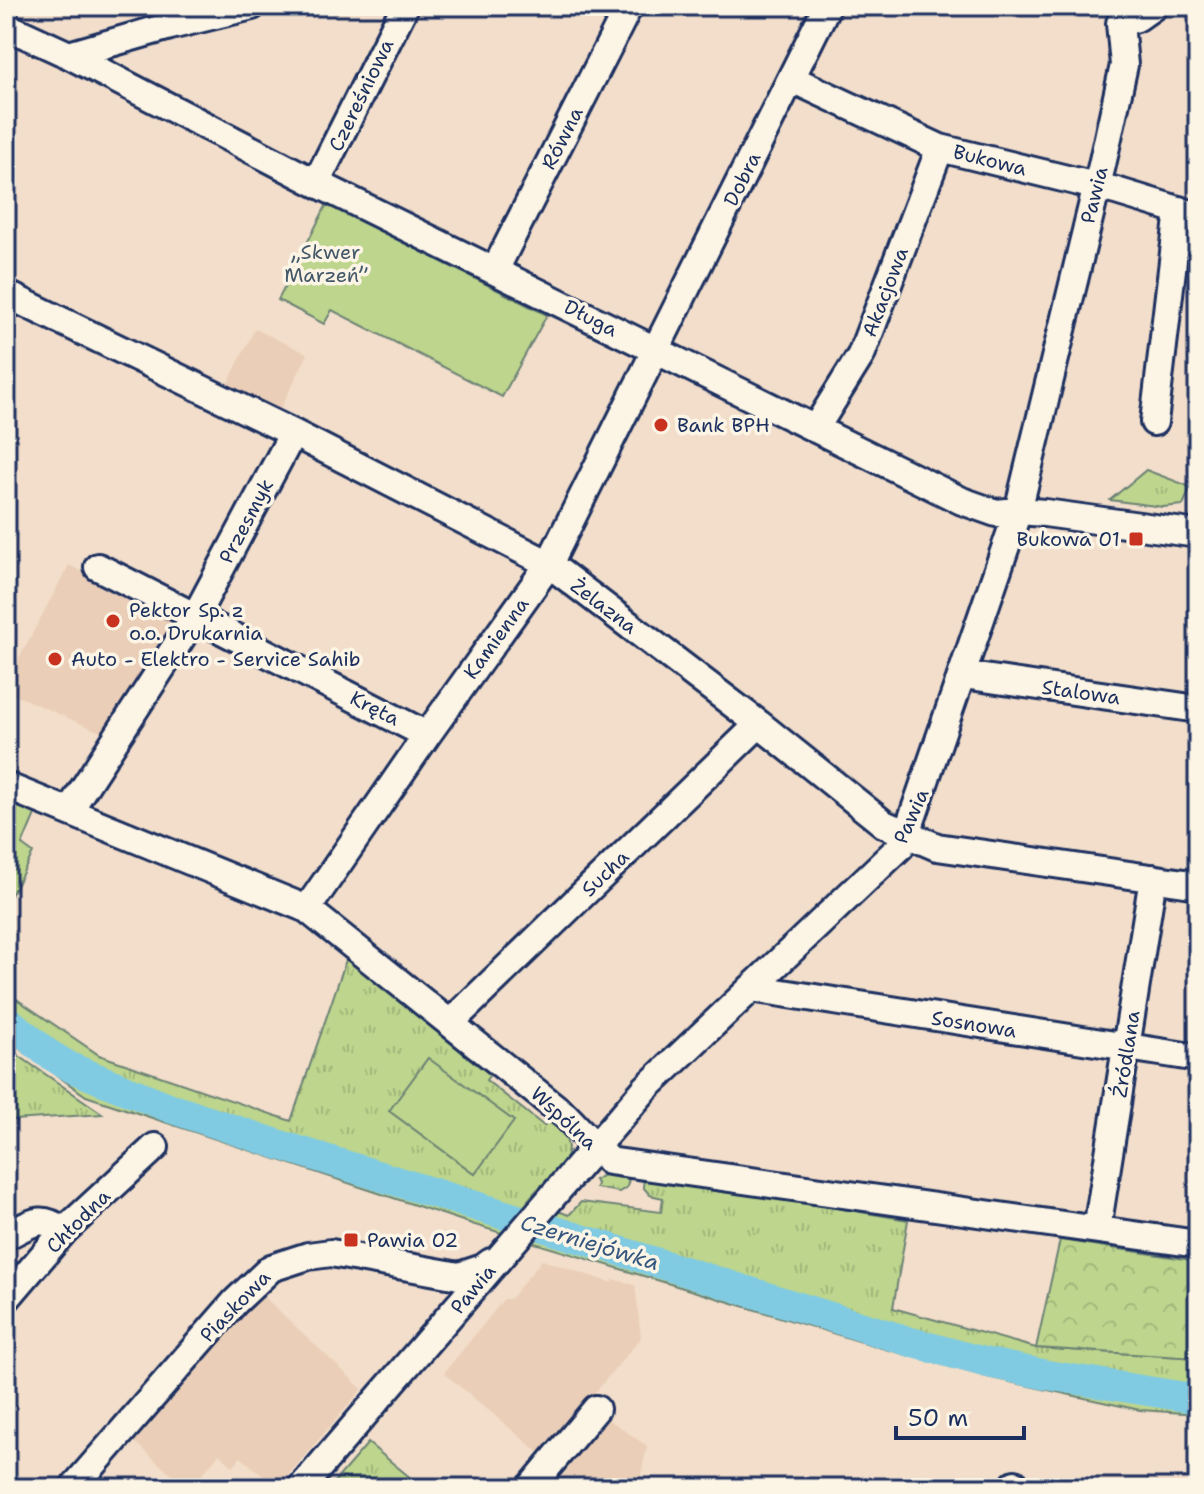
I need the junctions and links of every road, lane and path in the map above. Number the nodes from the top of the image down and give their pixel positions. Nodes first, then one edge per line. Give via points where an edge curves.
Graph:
1 (252, 6) edge
2 (405, 6) edge
3 (629, 6) edge
4 (827, 6) edge
5 (1154, 6) edge
6 (1118, 14) edge
7 (6, 26) edge
8 (69, 55) junction
9 (792, 79) junction
10 (940, 148) junction
11 (316, 183) junction
12 (1097, 186) junction
13 (1188, 213) edge
14 (495, 270) junction
15 (6, 294) edge
16 (656, 351) junction
17 (1154, 422) dead end
18 (815, 429) junction
19 (293, 433) junction
20 (1018, 511) junction
21 (1198, 534) edge
22 (549, 564) junction
23 (98, 567) dead end
24 (196, 615) junction
25 (963, 675) junction
26 (1198, 709) edge
27 (759, 724) junction
28 (427, 735) junction
29 (6, 786) edge
30 (69, 811) junction
31 (906, 836) junction
32 (1153, 878) junction
33 (1198, 885) edge
34 (307, 909) junction
35 (751, 988) junction
36 (451, 1022) junction
37 (1128, 1048) junction
38 (1198, 1058) edge
39 (155, 1147) dead end
40 (595, 1147) junction
41 (1097, 1229) junction
42 (64, 1231) junction
43 (6, 1236) edge
44 (1198, 1244) edge
45 (506, 1250) junction
46 (418, 1270) junction
47 (6, 1299) edge
48 (438, 1330) junction
49 (596, 1409) dead end
50 (73, 1488) edge
51 (301, 1488) edge
52 (530, 1488) edge

1 - 8 street
2 - 11 street, Czereśniowa
3 - 14 street, Równa
4 - 9 street, Dobra
5 - 6 street, Pawia via 1137,18
6 - 12 street, Pawia via 1124,65
7 - 8 street, Długa
8 - 11 street, Długa
9 - 10 street, Bukowa
9 - 16 street, Dobra
10 - 12 street, Bukowa
10 - 18 street, Akacjowa via 861,355
11 - 14 street, Długa
12 - 13 street, Bukowa
12 - 20 street, Pawia
13 - 17 street
14 - 16 street, Długa
15 - 19 street, Żelazna
16 - 18 street, Długa
16 - 22 street, Kamienna
18 - 20 street, Długa via 962,501 996,513
19 - 22 street, Żelazna
19 - 24 street, Przesmyk
20 - 21 street, Długa
20 - 25 street, Pawia
22 - 27 street, Żelazna
22 - 28 street, Kamienna
23 - 24 street, Kręta
24 - 28 street, Kręta
24 - 30 street, Przesmyk
25 - 26 street, Stalowa
25 - 31 street, Pawia
27 - 31 street, Żelazna
27 - 36 street, Sucha
28 - 34 street, Kamienna
29 - 30 street, Wspólna
30 - 34 street, Wspólna
31 - 32 street, Żelazna via 937,847
31 - 35 street, Pawia
32 - 33 street, Żelazna
32 - 37 street, Źródlana
34 - 36 street, Wspólna
35 - 37 street, Sosnowa
35 - 40 street, Pawia via 646,1088
36 - 40 street, Wspólna via 566,1116
37 - 38 street, Sosnowa
37 - 41 street, Źródlana
39 - 42 street, Chłodna
40 - 41 street, Wspólna via 609,1161 623,1164
40 - 45 street, Pawia
41 - 44 street, Wspólna
42 - 43 street via 41,1220
42 - 47 street, Chłodna
45 - 46 street, Piaskowa via 483,1268 459,1276
45 - 48 street, Pawia
46 - 48 street via 442,1295
46 - 50 street, Piaskowa via 331,1253 271,1268 235,1302
48 - 51 street, Pawia
49 - 52 street

